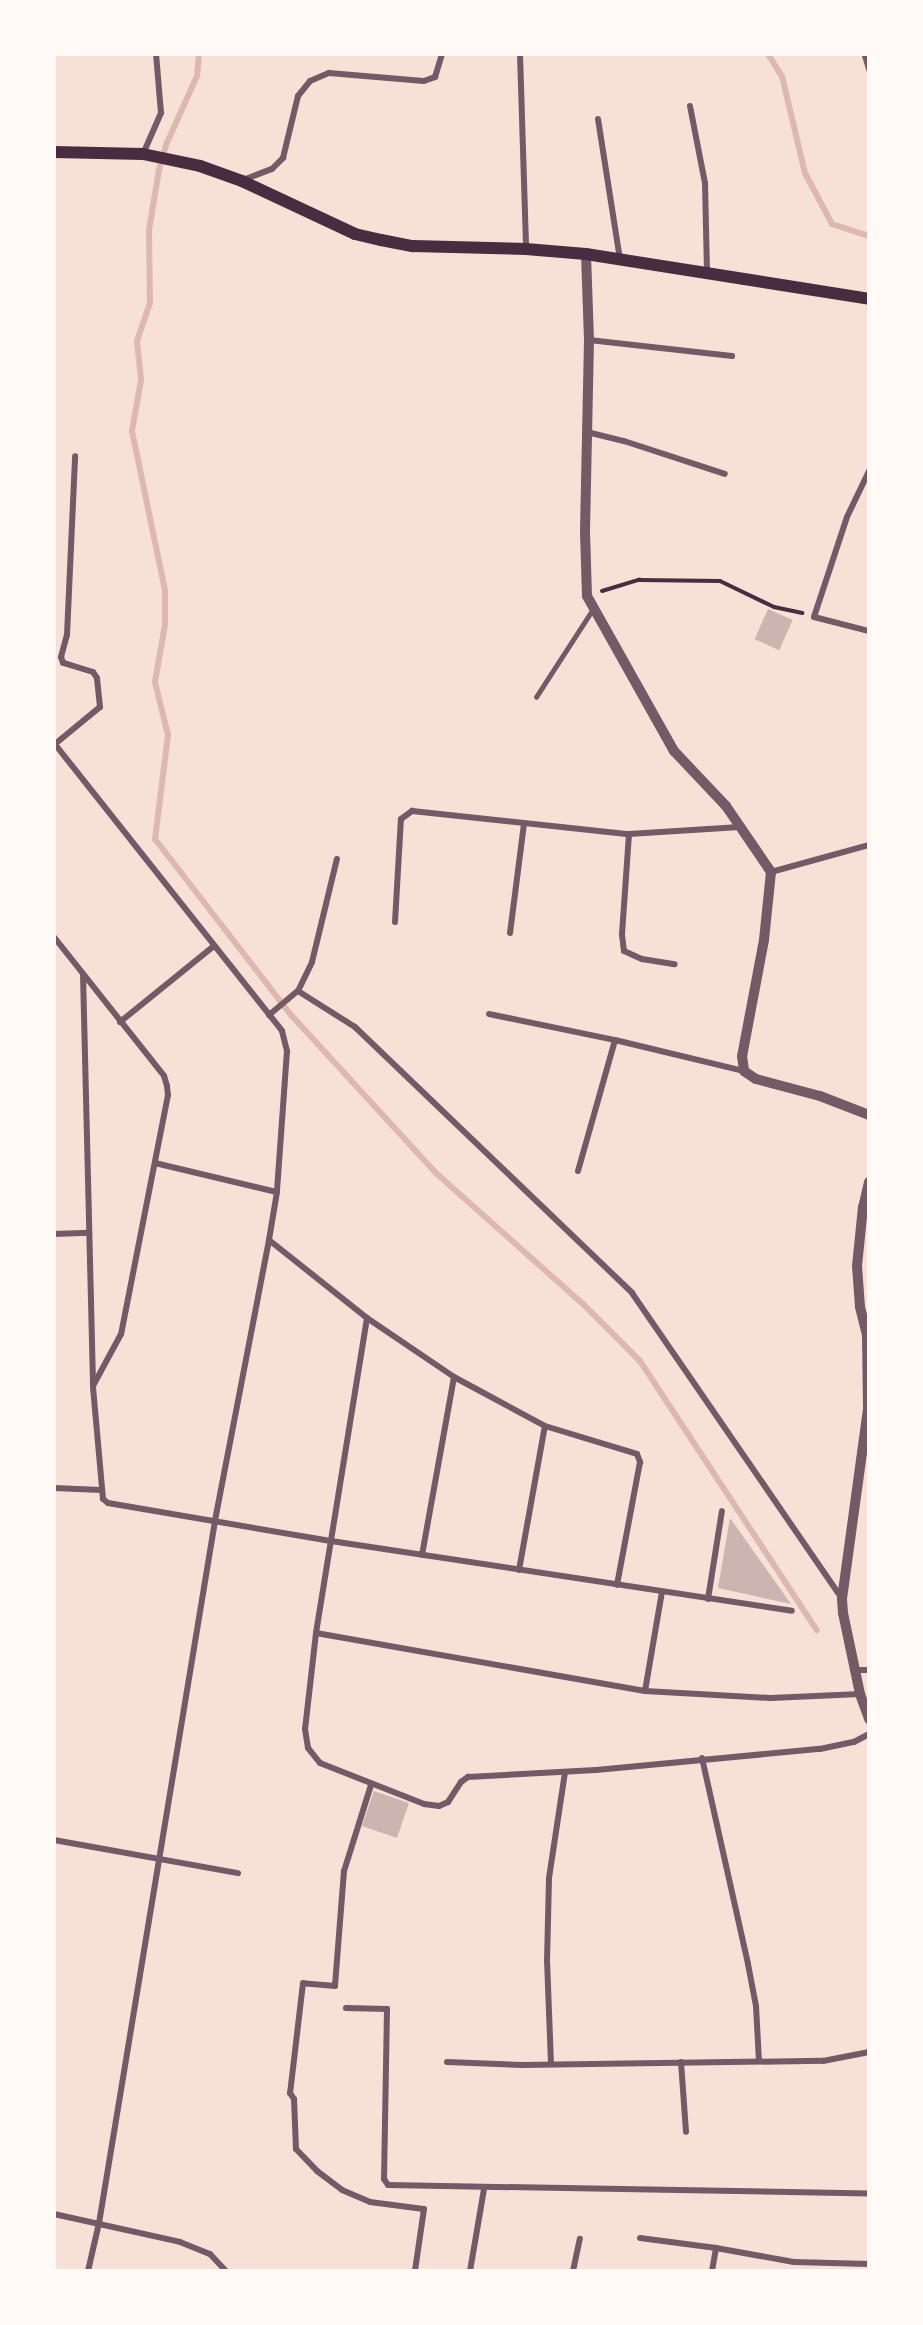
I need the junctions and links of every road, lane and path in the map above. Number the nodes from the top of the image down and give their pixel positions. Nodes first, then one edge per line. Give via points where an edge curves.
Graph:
1 (156, 54) edge
2 (442, 54) edge
3 (520, 54) edge
4 (864, 54) edge
5 (869, 70) edge
6 (690, 106) dead end
7 (598, 119) dead end
8 (54, 152) edge
9 (143, 154) junction
10 (242, 181) junction
11 (526, 249) junction
12 (586, 254) junction
13 (620, 259) junction
14 (706, 272) junction
15 (869, 299) edge
16 (589, 340) junction
17 (732, 356) dead end
18 (587, 432) junction
19 (75, 456) dead end
20 (869, 471) edge
21 (725, 474) dead end
22 (587, 596) junction
23 (594, 608) junction
24 (814, 617) junction
25 (869, 631) edge
26 (536, 698) dead end
27 (54, 743) edge
28 (524, 823) junction
29 (741, 827) junction
30 (629, 834) junction
31 (869, 845) edge
32 (337, 860) dead end
33 (771, 872) junction
34 (395, 922) dead end
35 (510, 933) dead end
36 (54, 936) edge
37 (214, 946) junction
38 (675, 964) dead end
39 (83, 974) junction
40 (298, 991) junction
41 (489, 1014) dead end
42 (269, 1015) junction
43 (120, 1022) junction
44 (615, 1040) junction
45 (744, 1071) junction
46 (869, 1115) edge
47 (155, 1163) junction
48 (578, 1171) dead end
49 (869, 1182) edge
50 (277, 1192) junction
51 (88, 1233) junction
52 (54, 1234) edge
53 (269, 1240) junction
54 (865, 1307) edge
55 (367, 1318) junction
56 (454, 1377) junction
57 (93, 1387) junction
58 (545, 1426) junction
59 (54, 1488) edge
60 (101, 1490) junction
61 (722, 1511) dead end
62 (215, 1521) junction
63 (331, 1541) junction
64 (422, 1555) junction
65 (519, 1570) junction
66 (617, 1585) junction
67 (662, 1592) junction
68 (708, 1599) junction
69 (842, 1599) junction
70 (792, 1611) dead end
71 (316, 1633) junction
72 (855, 1670) junction
73 (869, 1670) edge
74 (645, 1691) junction
75 (860, 1694) junction
76 (869, 1719) edge
77 (869, 1734) edge
78 (702, 1758) junction
79 (565, 1772) junction
80 (371, 1785) junction
81 (54, 1840) edge
82 (158, 1860) junction
83 (238, 1873) dead end
84 (346, 2008) dead end
85 (869, 2052) edge
86 (759, 2061) junction
87 (447, 2062) dead end
88 (681, 2062) junction
89 (551, 2064) junction
90 (686, 2132) dead end
91 (484, 2189) junction
92 (869, 2193) edge
93 (54, 2214) edge
94 (99, 2223) junction
95 (640, 2238) dead end
96 (580, 2239) dead end
97 (716, 2248) junction
98 (869, 2264) edge
99 (88, 2271) edge
100 (226, 2271) edge
101 (415, 2271) edge
102 (471, 2271) edge
103 (573, 2271) edge
104 (712, 2271) edge

1 - 9 street via 161,113
2 - 10 street via 435,77 424,81 329,73 310,81 298,96 283,158 272,169
3 - 11 street
4 - 5 lane
6 - 14 street via 705,183
7 - 13 street
8 - 9 main road
9 - 10 main road
10 - 11 main road via 355,234 413,246
11 - 12 main road
12 - 13 main road
12 - 16 street
13 - 14 main road
14 - 15 main road
16 - 17 street
16 - 18 street
18 - 21 street
18 - 22 street
19 - 27 street via 67,635 61,657 63,663 93,672 101,702 97,711
20 - 24 street via 847,517
22 - 23 street
22 - 24 path via 639,580 720,581 774,607
23 - 26 lane
23 - 29 street via 674,751
24 - 25 street
27 - 37 street
28 - 30 street
28 - 34 street via 412,811 405,814 401,819
28 - 35 street
29 - 30 street
29 - 33 street
30 - 38 street via 624,951 642,959
31 - 33 street
32 - 40 street via 312,962
33 - 45 street via 764,940 742,1056
36 - 39 street
37 - 42 street
37 - 43 street
39 - 43 street
39 - 51 street
40 - 42 street
40 - 69 street via 355,1027 632,1293
41 - 44 street
42 - 50 street via 282,1031 287,1051
43 - 47 street via 164,1076 167,1086
44 - 45 street
44 - 48 street
45 - 46 street via 756,1079 820,1096
47 - 50 street
47 - 57 street via 121,1334
49 - 54 street via 857,1266
50 - 53 street
51 - 52 street
51 - 57 street
53 - 55 street
53 - 62 street
54 - 69 street via 868,1409
55 - 56 street
55 - 63 street
56 - 58 street
56 - 64 street
57 - 60 street
58 - 65 street
58 - 66 street via 637,1454 640,1462
59 - 60 street
60 - 62 street via 102,1499 108,1503
61 - 68 street
62 - 63 street
62 - 82 street
63 - 64 street
63 - 71 street
64 - 65 street
65 - 66 street
66 - 67 street
67 - 68 street
67 - 74 street
68 - 70 street
69 - 72 street
71 - 74 street
71 - 80 street via 305,1729 308,1748 320,1763
72 - 73 street
72 - 75 street
74 - 75 street via 771,1698
75 - 76 street
77 - 78 street via 854,1742 820,1749
78 - 79 street
78 - 86 street via 756,2006
79 - 80 street via 468,1777 448,1802 439,1806
79 - 89 street via 549,1878
80 - 101 street via 344,1871 335,1986 303,1983 290,2093 294,2099 296,2149 317,2171 342,2190 370,2202 424,2209
81 - 82 street
82 - 83 street
82 - 94 street
84 - 91 street via 387,2009 385,2183 393,2187
85 - 86 street via 823,2061
86 - 88 street
87 - 89 street
88 - 89 street
88 - 90 street
91 - 92 street
91 - 102 street
93 - 94 street
94 - 99 street
94 - 100 street via 194,2247 210,2254
95 - 97 street
96 - 103 street
97 - 98 street via 794,2262
97 - 104 street

